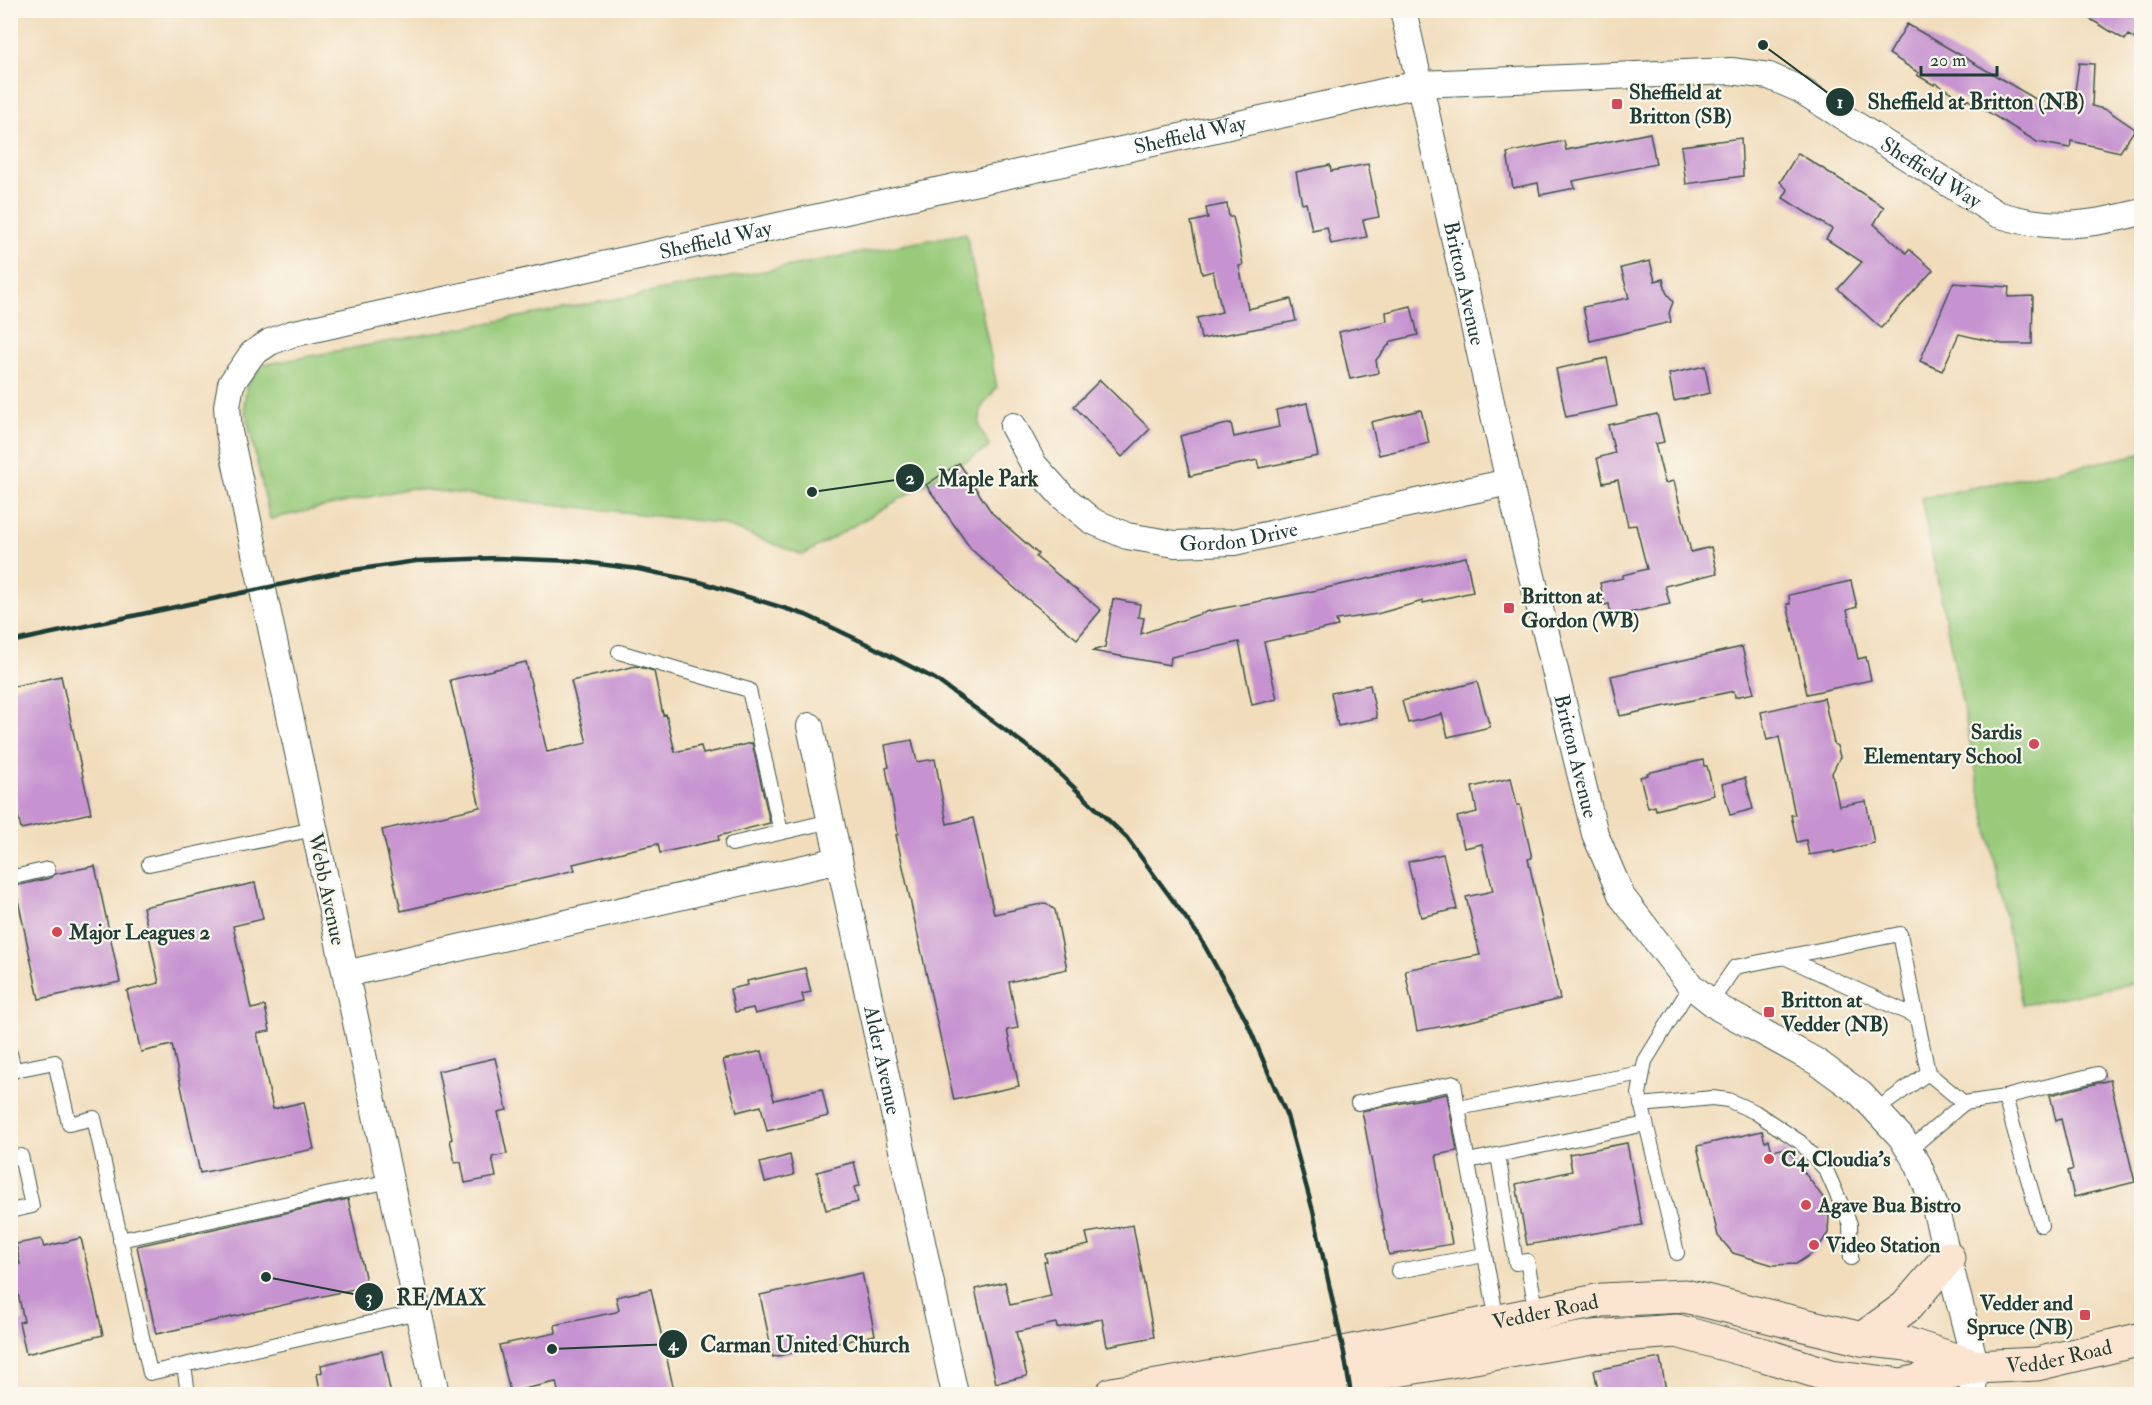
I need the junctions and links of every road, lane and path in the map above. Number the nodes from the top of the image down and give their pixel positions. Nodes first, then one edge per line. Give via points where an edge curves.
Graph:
1 (1403, 10) edge
2 (1419, 84) junction
3 (2142, 212) edge
4 (231, 384) joint
5 (1013, 426) dead end
6 (1509, 482) junction
7 (619, 652) dead end
8 (810, 726) dead end
9 (831, 821) junction
10 (314, 829) junction
11 (781, 832) junction
12 (732, 844) dead end
13 (839, 860) junction
14 (148, 864) dead end
15 (48, 869) dead end
16 (10, 878) edge
17 (1784, 957) junction
18 (346, 975) junction
19 (1690, 986) junction
20 (1711, 1002) junction
21 (1917, 1017) junction
22 (10, 1053) edge
23 (13, 1071) edge
24 (1641, 1073) junction
25 (1928, 1073) junction
26 (2097, 1074) dead end
27 (2005, 1096) junction
28 (1358, 1103) dead end
29 (1964, 1103) junction
30 (1641, 1105) junction
31 (1458, 1108) junction
32 (1876, 1110) junction
33 (1646, 1124) junction
34 (1909, 1150) junction
35 (1498, 1155) junction
36 (10, 1158) edge
37 (1468, 1161) junction
38 (390, 1181) junction
39 (10, 1211) edge
40 (2041, 1225) dead end
41 (120, 1240) junction
42 (1677, 1253) dead end
43 (1484, 1255) junction
44 (1851, 1258) dead end
45 (1948, 1258) junction
46 (1398, 1271) dead end
47 (418, 1312) junction
48 (1537, 1313) junction
49 (1497, 1322) junction
50 (1862, 1339) junction
51 (2142, 1339) edge
52 (184, 1365) junction
53 (1974, 1381) edge
54 (1129, 1393) edge
55 (188, 1395) edge
56 (436, 1395) edge
57 (955, 1395) edge
58 (1255, 1395) edge

1 - 2 street, Britton Avenue
2 - 3 street, Sheffield Way via 1731,70 1769,76 1799,89 1997,214 2023,222 2062,226
2 - 4 street, Sheffield Way via 291,334 252,354
2 - 6 street, Britton Avenue
4 - 10 street, Webb Avenue via 226,406 229,432
5 - 6 street, Gordon Drive via 1034,465 1092,521 1127,536 1175,544 1234,542
6 - 19 street, Britton Avenue via 1595,834 1622,897
7 - 11 lane via 749,690
8 - 9 street, Alder Avenue
9 - 11 lane
9 - 13 street, Alder Avenue
10 - 14 lane
10 - 18 street, Webb Avenue
11 - 12 lane
13 - 18 street
13 - 57 street, Alder Avenue
15 - 16 lane
17 - 20 lane via 1735,967
17 - 21 lane
17 - 21 lane via 1900,934
18 - 38 street, Webb Avenue
19 - 20 street, Britton Avenue
19 - 24 lane
20 - 32 street, Britton Avenue via 1817,1062
21 - 25 lane
22 - 23 lane
23 - 41 lane via 55,1062 69,1124 93,1118
24 - 30 lane
24 - 31 lane
25 - 29 lane
25 - 32 lane
26 - 27 lane
27 - 29 lane
27 - 40 lane
28 - 31 lane via 1454,1083
29 - 34 lane
30 - 33 lane
30 - 44 lane via 1712,1098 1728,1101 1755,1112 1800,1142 1826,1170 1850,1224
31 - 37 lane
32 - 34 street, Britton Avenue
33 - 35 lane
33 - 42 lane
34 - 45 street, Britton Avenue via 1934,1204
35 - 37 lane
35 - 48 lane via 1516,1263 1527,1261
36 - 39 lane via 21,1156 32,1206
37 - 43 lane
38 - 41 lane
38 - 47 street, Webb Avenue
41 - 52 lane via 150,1373
43 - 46 lane
43 - 49 lane
45 - 50 main road via 1906,1307
45 - 53 street, Britton Avenue
47 - 52 lane
47 - 56 street, Webb Avenue
48 - 49 main road, Vedder Road
48 - 50 main road, Vedder Road via 1602,1300 1685,1296
49 - 54 main road, Vedder Road
50 - 53 main road, Vedder Road via 1907,1344
51 - 53 main road, Vedder Road
52 - 55 lane
53 - 58 main road, Vedder Road via 1902,1385 1832,1376 1677,1331 1592,1337

